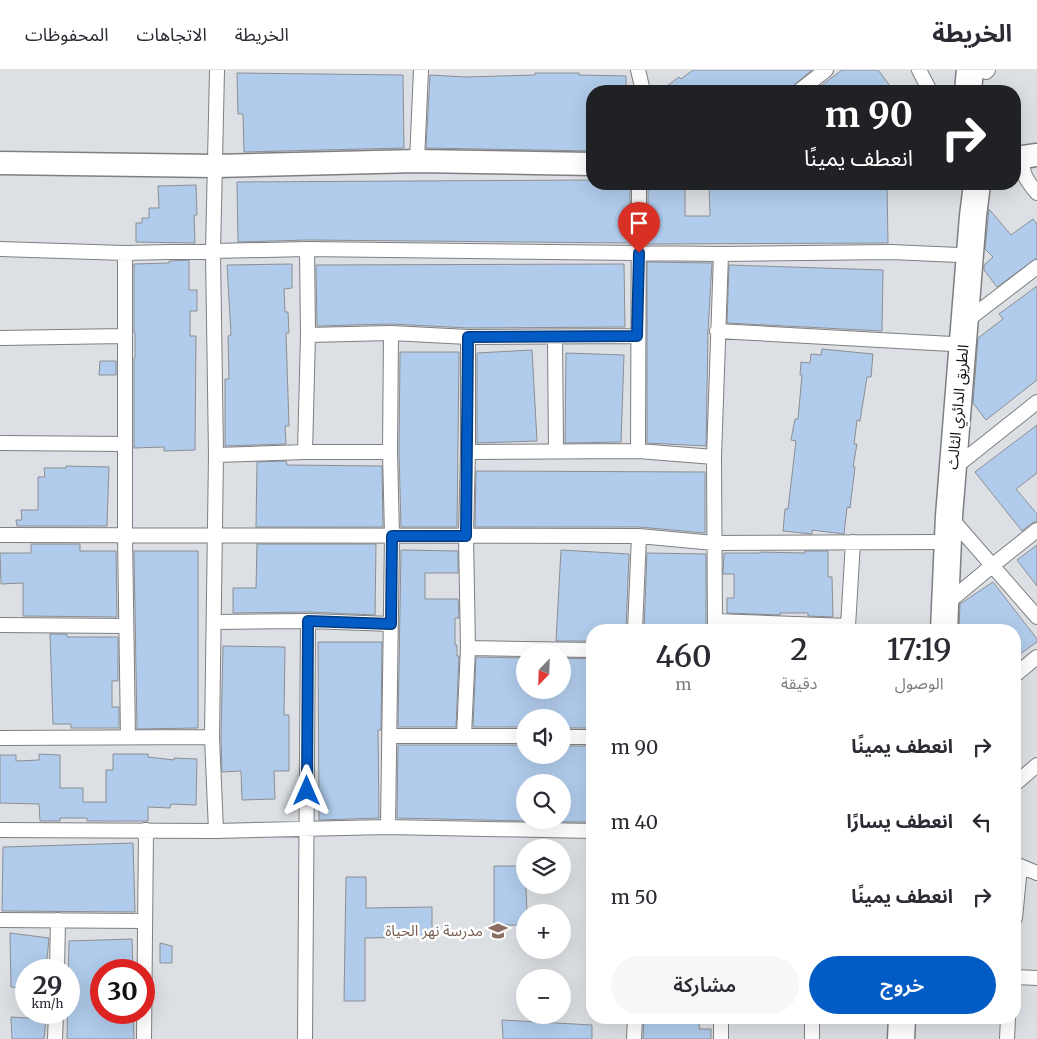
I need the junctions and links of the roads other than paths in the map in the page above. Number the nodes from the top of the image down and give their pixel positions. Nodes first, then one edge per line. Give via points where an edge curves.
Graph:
1 (217, 70) edge
2 (421, 70) edge
3 (638, 70) edge
4 (826, 70) edge
5 (919, 70) edge
6 (983, 75) edge
7 (643, 85) edge
8 (807, 85) edge
9 (927, 85) edge
10 (974, 85) edge
11 (1025, 151) edge
12 (416, 161) junction
13 (0, 163) edge
14 (586, 164) edge
15 (215, 166) junction
16 (639, 190) edge
17 (961, 190) edge
18 (976, 190) edge
19 (1037, 193) edge
20 (306, 248) junction
21 (0, 249) edge
22 (213, 252) junction
23 (125, 253) junction
24 (639, 253) junction
25 (721, 254) junction
26 (959, 255) junction
27 (1037, 267) edge
28 (965, 322) junction
29 (717, 331) junction
30 (391, 333) junction
31 (308, 335) junction
32 (124, 336) junction
33 (555, 336) junction
34 (637, 336) junction
35 (468, 337) junction
36 (0, 338) edge
37 (952, 344) junction
38 (1037, 402) edge
39 (0, 443) edge
40 (124, 444) junction
41 (556, 451) junction
42 (638, 451) junction
43 (305, 452) junction
44 (390, 452) junction
45 (468, 452) junction
46 (216, 454) junction
47 (714, 457) junction
48 (953, 469) junction
49 (949, 516) junction
50 (1037, 530) edge
51 (0, 535) edge
52 (125, 535) junction
53 (214, 535) junction
54 (392, 536) junction
55 (466, 536) junction
56 (639, 536) junction
57 (853, 542) junction
58 (936, 542) junction
59 (714, 543) junction
60 (993, 565) junction
61 (946, 604) junction
62 (1037, 617) edge
63 (308, 621) junction
64 (214, 622) junction
65 (391, 624) junction
66 (635, 624) edge
67 (715, 624) edge
68 (848, 624) edge
69 (929, 624) edge
70 (944, 624) edge
71 (0, 625) edge
72 (126, 626) junction
73 (468, 648) junction
74 (586, 650) edge
75 (1037, 657) edge
76 (1021, 670) edge
77 (464, 735) junction
78 (391, 736) junction
79 (516, 736) edge
80 (128, 737) junction
81 (212, 737) junction
82 (571, 737) edge
83 (586, 737) edge
84 (0, 738) edge
85 (1037, 765) edge
86 (1021, 779) edge
87 (388, 826) junction
88 (307, 828) junction
89 (0, 830) edge
90 (146, 830) junction
91 (216, 830) junction
92 (586, 831) edge
93 (1021, 866) edge
94 (1037, 873) edge
95 (0, 920) edge
96 (58, 920) junction
97 (144, 921) junction
98 (57, 959) edge
99 (1021, 977) edge
100 (1037, 978) edge
101 (56, 1024) edge
102 (635, 1024) edge
103 (721, 1024) edge
104 (812, 1024) edge
105 (902, 1024) edge
106 (918, 1024) edge
107 (1008, 1024) edge
108 (55, 1039) edge
109 (144, 1039) edge
110 (306, 1039) edge
111 (634, 1039) edge
112 (721, 1039) edge
113 (812, 1039) edge
114 (901, 1039) edge
115 (917, 1039) edge
116 (1007, 1039) edge

1 - 15 street
2 - 12 street
3 - 7 street
4 - 8 street
5 - 9 street
6 - 10 highway
11 - 19 street via 1023,173
12 - 14 main road
12 - 15 main road
13 - 15 main road
15 - 22 street
16 - 24 street
17 - 26 highway, الطريق الدائري الثالث
18 - 28 highway, الطريق الدائري الثالث
20 - 22 street
20 - 24 street
20 - 31 street
21 - 23 street
22 - 23 street
22 - 46 street
23 - 32 street
24 - 25 street
24 - 34 street
25 - 26 street via 891,252
25 - 29 street
26 - 37 highway, الطريق الدائري الثالث
27 - 28 street
28 - 48 highway, الطريق الدائري الثالث
29 - 37 street
29 - 47 street
30 - 31 street
30 - 35 street
30 - 44 street
31 - 43 street
32 - 36 street
32 - 40 street
33 - 34 street
33 - 35 street
33 - 41 street
34 - 42 street
35 - 45 street
37 - 58 highway, الطريق الدائري الثالث
38 - 48 street
39 - 40 street
40 - 52 street
41 - 42 street
41 - 45 street
42 - 47 street
43 - 44 street
43 - 46 street
44 - 54 street
45 - 55 street
46 - 53 street
47 - 59 street
48 - 49 highway, الطريق الدائري الثالث
49 - 60 street
49 - 61 highway, الطريق الدائري الثالث
50 - 60 street
51 - 52 street
52 - 53 street
52 - 72 street
53 - 54 street
53 - 64 street
54 - 55 street
54 - 65 street
55 - 56 street
55 - 73 street
56 - 59 street
56 - 66 street
57 - 58 street
57 - 59 street
57 - 68 street
58 - 69 highway, الطريق الدائري الثالث
59 - 67 street
60 - 61 street
60 - 62 street
61 - 70 highway, الطريق الدائري الثالث
63 - 64 street
63 - 65 street
63 - 88 street
64 - 81 street
65 - 78 street
71 - 72 street
72 - 80 street
73 - 74 street
73 - 77 street
75 - 76 street
77 - 78 street
77 - 79 street
78 - 87 street
80 - 81 street
80 - 84 street
81 - 91 street
82 - 83 street
85 - 86 street
87 - 88 street
87 - 92 street
88 - 91 street
88 - 110 street
89 - 90 street
90 - 91 street
90 - 97 street
93 - 94 street
95 - 96 street
96 - 97 street
96 - 98 street
97 - 109 street
99 - 100 street
101 - 108 street
102 - 111 street
103 - 112 street
104 - 113 street
105 - 114 highway
106 - 115 highway
107 - 116 street

